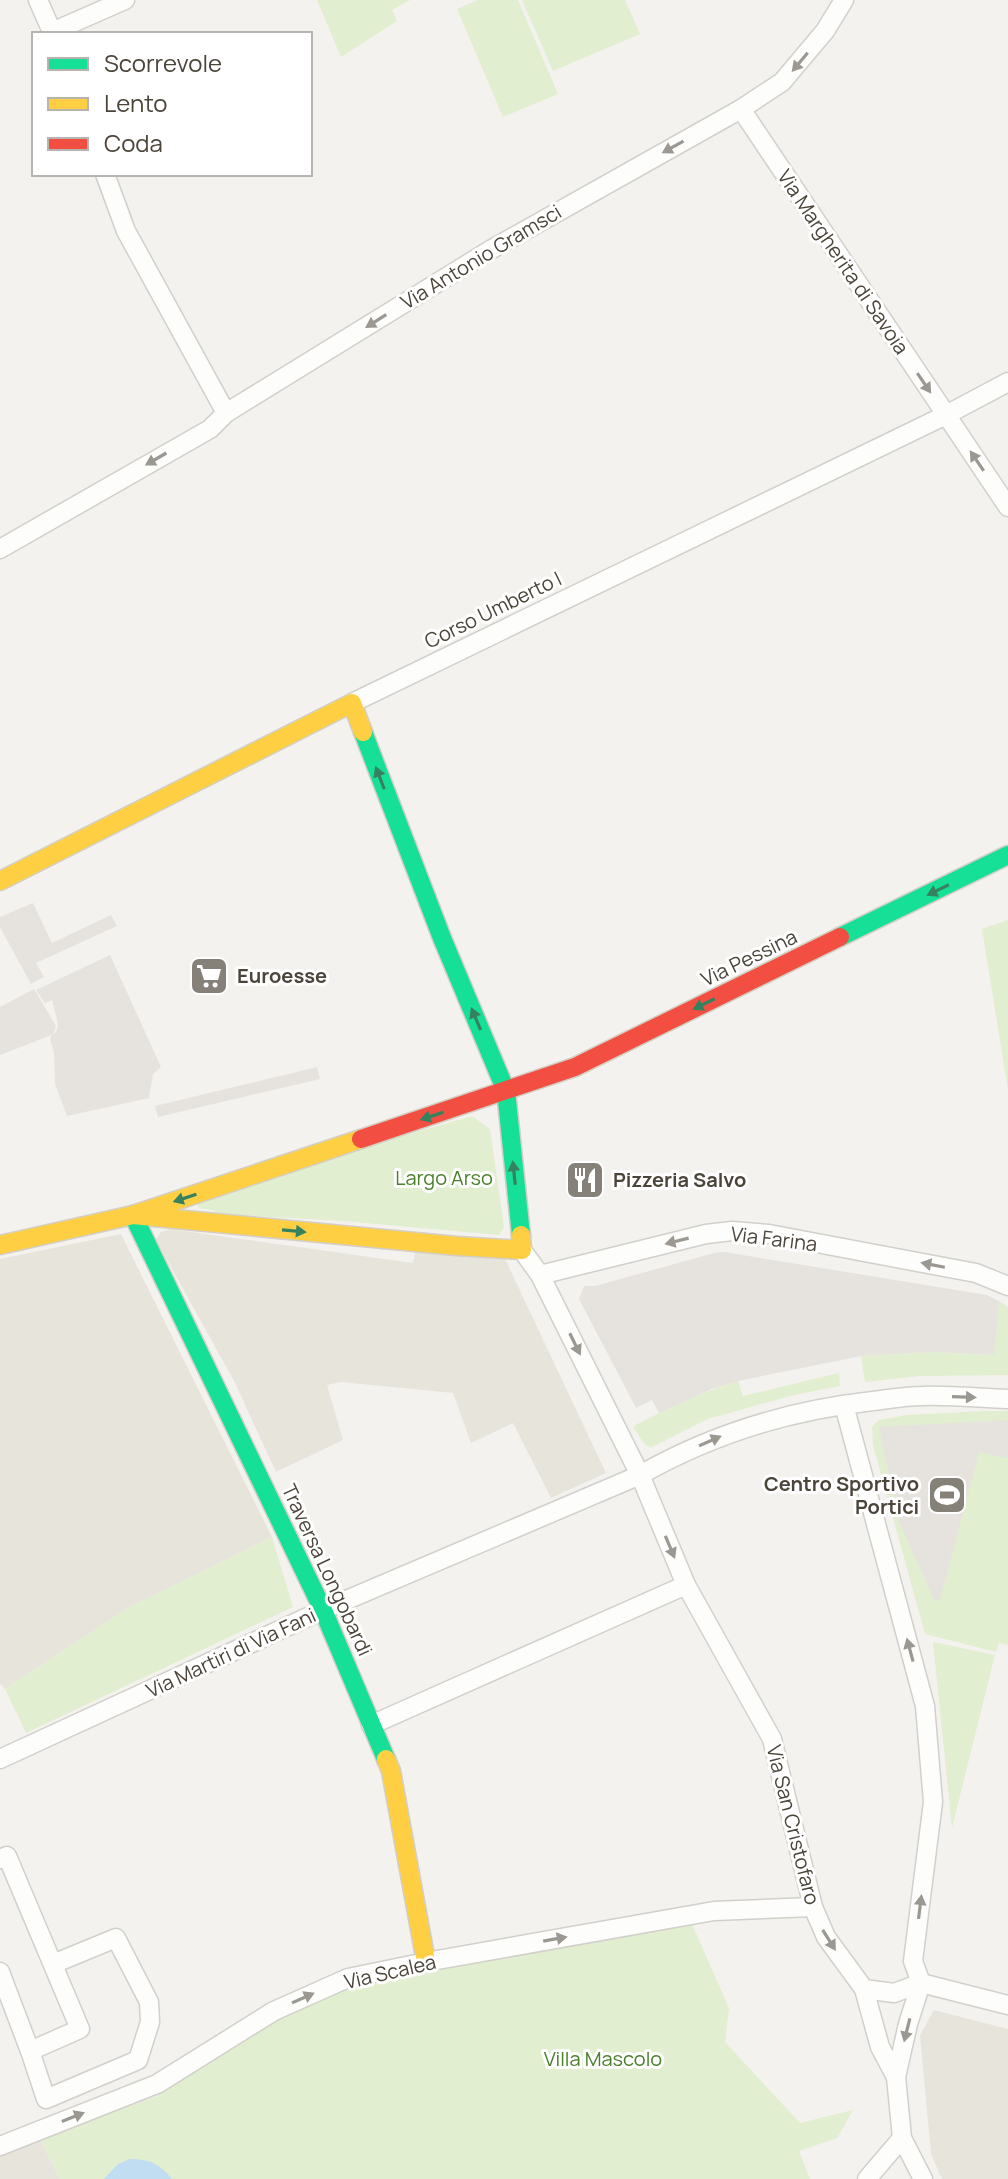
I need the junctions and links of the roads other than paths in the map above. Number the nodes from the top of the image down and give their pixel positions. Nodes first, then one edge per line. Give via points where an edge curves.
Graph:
1 (38, 0) edge
2 (125, 0) edge
3 (844, 0) edge
4 (52, 32) edge
5 (54, 32) edge
6 (741, 109) junction
7 (106, 176) edge
8 (1008, 382) edge
9 (226, 413) junction
10 (946, 415) junction
11 (1008, 507) edge
12 (0, 549) edge
13 (352, 703) junction
14 (1008, 855) edge
15 (0, 881) edge
16 (506, 1091) junction
17 (133, 1215) junction
18 (0, 1245) edge
19 (522, 1250) junction
20 (540, 1275) junction
21 (1008, 1286) edge
22 (1008, 1399) edge
23 (844, 1405) junction
24 (640, 1475) junction
25 (686, 1585) junction
26 (323, 1610) junction
27 (371, 1725) junction
28 (0, 1759) edge
29 (0, 1859) edge
30 (813, 1907) junction
31 (426, 1962) junction
32 (53, 1964) junction
33 (921, 1983) junction
34 (2, 1984) edge
35 (864, 1989) junction
36 (1008, 2005) edge
37 (30, 2051) junction
38 (896, 2077) junction
39 (902, 2138) junction
40 (0, 2146) edge
41 (867, 2179) edge
42 (923, 2179) edge

1 - 4 street
2 - 5 street
3 -> 6 street, Via Antonio Gramsci via 782,82
6 -> 9 street, Via Antonio Gramsci via 492,249
6 -> 10 street, Via Margherita di Savoia
7 - 9 street via 126,231
8 - 10 street, Corso Umberto I
9 -> 12 street, Via Antonio Gramsci via 210,429
11 -> 10 street, Via Margherita di Savoia
10 - 13 street, Corso Umberto I
13 - 15 street, Corso Umberto I
16 -> 13 street
14 -> 16 street, Via Pessina via 575,1067
16 -> 17 street
19 -> 16 street
17 - 18 street
17 -> 19 street
17 - 26 street, Traversa Longobardi
19 - 20 street
21 -> 20 street, Via Farina via 976,1273 732,1231
20 -> 24 street, Via San Cristofaro
23 -> 22 street via 921,1396
24 -> 23 street via 733,1431
33 -> 23 street via 913,1961 933,1802 925,1706
24 -> 25 street, Via San Cristofaro
24 - 26 street, Via Martiri di Via Fani
25 - 27 street
25 - 30 street, Via San Cristofaro via 772,1739
26 - 27 street, Traversa Longobardi
26 - 28 street, Via Martiri di Via Fani
27 - 31 street, Traversa Longobardi via 391,1771
29 - 32 street via 7,1856
31 -> 30 street, Via Scalea via 714,1911
30 -> 35 street, Via San Cristofaro via 826,1937
40 -> 31 street, Via Scalea via 157,2084 274,2011 348,1978
32 - 37 street via 80,2029
32 - 37 street via 116,1938 149,2002 150,2022 138,2060 46,2099
33 - 35 street via 894,1993
33 - 36 street
33 -> 38 street
34 - 37 street
35 - 38 street via 880,2047
38 - 39 street
39 - 41 street
39 - 42 street

